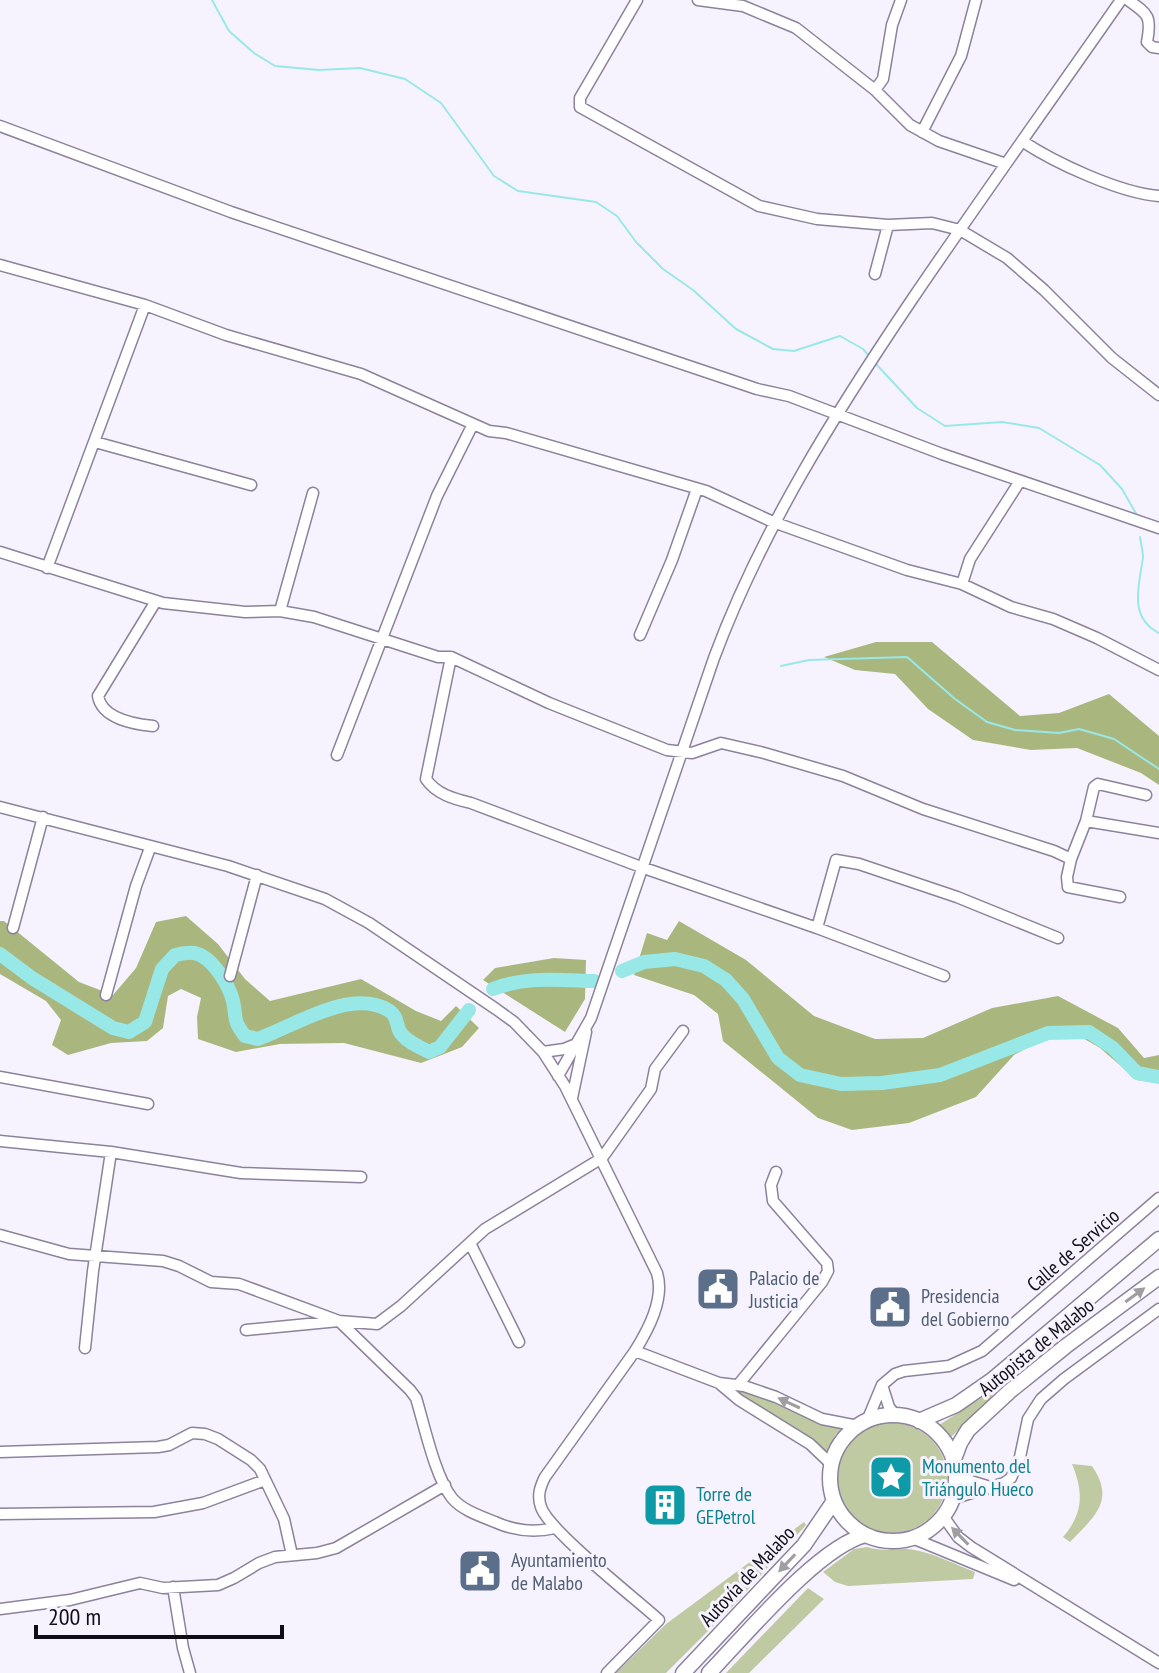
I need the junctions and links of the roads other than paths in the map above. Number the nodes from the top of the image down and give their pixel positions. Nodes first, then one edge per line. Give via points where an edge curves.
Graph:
1 (637, 0) edge
2 (901, 0) edge
3 (976, 0) edge
4 (1121, 0) edge
5 (1128, 0) edge
6 (703, 1) edge
7 (1159, 48) edge
8 (875, 90) junction
9 (0, 126) edge
10 (922, 132) junction
11 (1022, 141) junction
12 (1006, 164) junction
13 (1159, 196) edge
14 (888, 225) junction
15 (960, 230) junction
16 (0, 265) edge
17 (875, 274) dead end
18 (145, 305) junction
19 (1159, 395) edge
20 (838, 414) junction
21 (472, 426) junction
22 (95, 442) junction
23 (1020, 481) junction
24 (251, 485) dead end
25 (697, 489) junction
26 (313, 493) dead end
27 (773, 522) junction
28 (1159, 528) edge
29 (0, 552) edge
30 (47, 568) junction
31 (962, 584) junction
32 (156, 601) junction
33 (280, 611) junction
34 (640, 635) dead end
35 (383, 639) junction
36 (451, 657) junction
37 (1159, 670) edge
38 (153, 726) dead end
39 (681, 753) junction
40 (337, 755) dead end
41 (1146, 795) dead end
42 (0, 807) edge
43 (43, 817) junction
44 (1086, 821) junction
45 (1159, 833) edge
46 (150, 848) junction
47 (1071, 859) junction
48 (641, 867) junction
49 (257, 875) junction
50 (1120, 897) dead end
51 (13, 928) dead end
52 (817, 928) junction
53 (1058, 938) dead end
54 (230, 976) dead end
55 (944, 976) dead end
56 (106, 995) dead end
57 (586, 1030) junction
58 (683, 1031) dead end
59 (578, 1043) junction
60 (543, 1052) junction
61 (580, 1064) junction
62 (0, 1077) edge
63 (562, 1081) junction
64 (572, 1100) junction
65 (148, 1104) dead end
66 (2, 1142) edge
67 (111, 1152) junction
68 (0, 1153) edge
69 (602, 1158) junction
70 (776, 1172) dead end
71 (361, 1177) dead end
72 (1159, 1198) edge
73 (0, 1235) edge
74 (1159, 1239) edge
75 (470, 1243) junction
76 (95, 1258) junction
77 (1159, 1277) edge
78 (1159, 1309) edge
79 (339, 1321) junction
80 (246, 1330) dead end
81 (519, 1342) dead end
82 (85, 1348) dead end
83 (635, 1351) junction
84 (719, 1383) junction
85 (738, 1385) junction
86 (882, 1385) junction
87 (895, 1415) junction
88 (919, 1421) junction
89 (862, 1423) junction
90 (0, 1452) edge
91 (953, 1462) junction
92 (831, 1464) junction
93 (265, 1480) junction
94 (955, 1481) junction
95 (445, 1485) junction
96 (989, 1487) junction
97 (952, 1499) junction
98 (834, 1501) junction
99 (0, 1514) edge
100 (943, 1516) junction
101 (555, 1528) junction
102 (866, 1535) junction
103 (912, 1538) junction
104 (292, 1555) junction
105 (1028, 1583) junction
106 (173, 1587) junction
107 (0, 1609) edge
108 (1159, 1663) edge
109 (190, 1673) edge
110 (607, 1673) edge
111 (683, 1673) edge
112 (709, 1673) edge

1 - 14 street via 580,98 580,107 759,206 817,219
2 - 8 street via 883,79
3 - 10 street via 961,56
4 - 11 street
5 - 7 street via 1145,12 1150,23 1147,42
6 - 8 street via 743,6 796,28
8 - 10 street
9 - 20 street via 231,212
10 - 12 street
11 - 12 street
11 - 13 street via 1088,176
12 - 15 street
14 - 15 street via 932,223
14 - 17 street
15 - 19 street via 1007,258
15 - 20 street
16 - 18 street
18 - 21 street via 361,374
18 - 22 street
20 - 23 street
20 - 27 street
21 - 25 street
21 - 35 street via 437,496
22 - 24 street
22 - 30 street
23 - 28 street
23 - 31 street via 970,559
25 - 27 street
25 - 34 street
26 - 33 street
27 - 31 street
27 - 39 street via 734,603
29 - 30 street
30 - 32 street
31 - 37 street via 1097,638
32 - 33 street
32 - 38 street via 98,696 118,718
33 - 35 street
35 - 36 street
35 - 40 street
36 - 39 street via 587,719
36 - 48 street via 427,773 429,785 450,798
39 - 47 street via 721,743 764,753 843,776
39 - 48 street
41 - 44 street via 1098,784
42 - 43 street
43 - 46 street
43 - 51 street
44 - 45 street
44 - 47 street
46 - 49 street
46 - 56 street
47 - 50 street via 1068,887
48 - 52 street
48 - 57 street
49 - 54 street
49 - 60 street via 325,899 369,923 514,1022
52 - 53 street via 836,860 957,897
52 - 55 street
57 - 59 street
57 - 61 street
58 - 69 street via 655,1069 651,1089
59 - 60 street
59 - 63 street
60 - 63 street
61 - 63 street
61 - 64 street
62 - 65 street
63 - 64 street
64 - 69 street
66 - 67 street
66 - 68 street
67 - 71 street via 241,1173
67 - 76 street
69 - 75 street
69 - 83 street via 659,1281 650,1323
70 - 85 street via 773,1201 827,1263 828,1271
72 - 86 street, Calle de Servicio via 982,1351 949,1366 895,1374
73 - 76 street
74 - 88 highway, Autopista de Malabo via 992,1380 956,1405
75 - 79 street via 387,1319 371,1324
75 - 81 street
76 - 79 street via 172,1263 211,1282 239,1284
76 - 82 street
91 -> 77 highway, Autopista de Malabo via 968,1430 1010,1391
78 - 96 street via 1041,1399 1028,1419 1011,1478
79 - 80 street
79 - 95 street via 416,1398
83 - 84 street
83 - 101 street via 541,1485 541,1509
84 - 85 street
84 - 92 street
89 -> 85 street via 822,1419
86 - 87 street
86 - 89 street
87 - 88 highway
87 - 89 highway
88 - 91 highway via 937,1433
89 - 92 highway via 839,1446
90 - 93 street via 158,1447 192,1433 205,1434 251,1460
91 - 94 highway
92 - 98 highway
93 - 99 street via 179,1509
93 - 104 street via 284,1519
94 - 96 street
94 - 97 highway
95 - 101 street via 462,1507 505,1527 530,1532
95 - 104 street via 336,1548
96 - 97 street
97 - 100 highway
98 - 102 highway via 850,1525
98 -> 111 highway, Autovía de Malabo via 804,1545
100 - 103 highway
105 -> 100 street via 965,1543
101 - 110 street via 659,1620
102 - 103 highway via 893,1541
102 - 112 highway, Autovía de Malabo via 832,1550
103 - 105 street
104 - 106 street via 259,1563 218,1585
105 - 108 street
106 - 107 street via 140,1583
106 - 109 street

